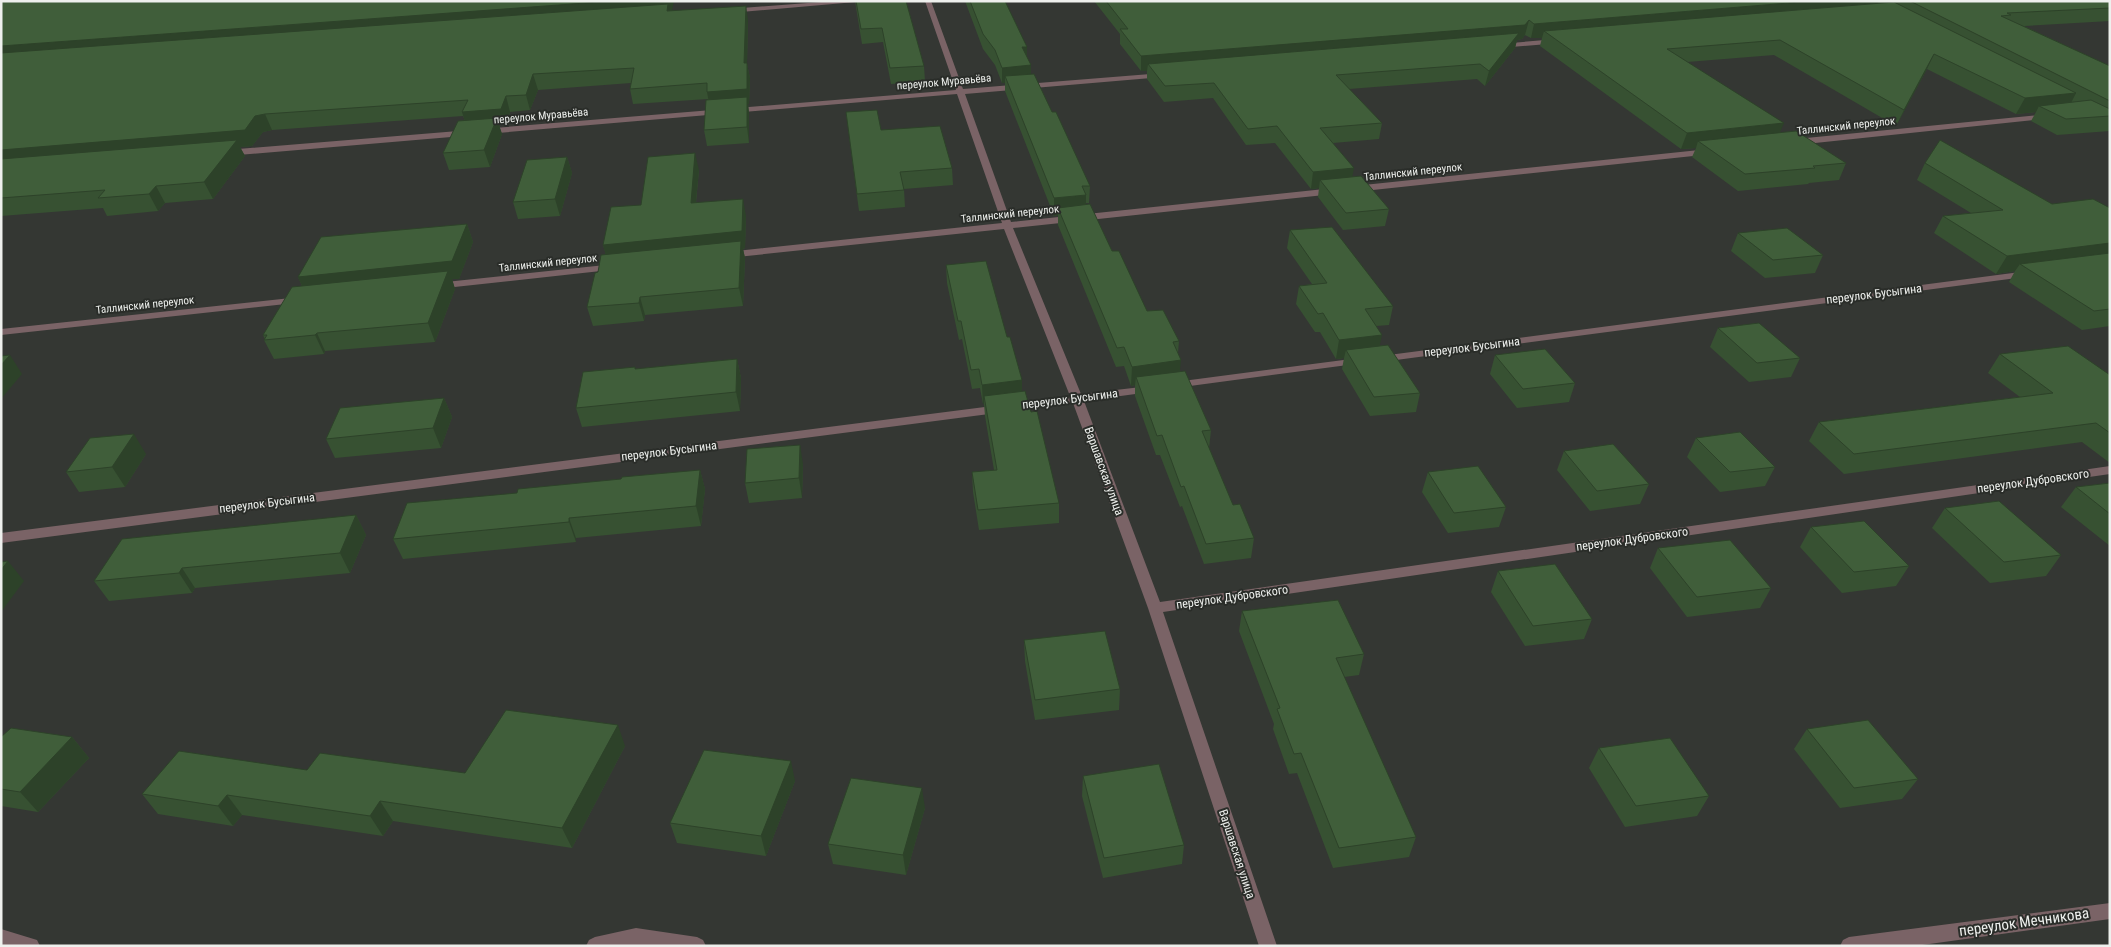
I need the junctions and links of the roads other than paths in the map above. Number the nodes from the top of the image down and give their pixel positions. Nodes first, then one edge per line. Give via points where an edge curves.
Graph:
1 (864, 1) edge
2 (928, 1) edge
3 (725, 12) edge
4 (1563, 40) edge
5 (1494, 46) edge
6 (1168, 74) edge
7 (961, 92) junction
8 (2062, 114) edge
9 (1784, 144) edge
10 (1724, 150) edge
11 (219, 154) edge
12 (1008, 226) junction
13 (712, 257) edge
14 (623, 266) edge
15 (2041, 273) edge
16 (426, 287) edge
17 (307, 300) edge
18 (1, 332) edge
19 (1077, 398) junction
20 (2110, 470) edge
21 (1, 538) edge
22 (1155, 608) junction
23 (2110, 911) edge
24 (1, 938) edge
25 (31, 946) edge
26 (595, 946) edge
27 (697, 946) edge
28 (1268, 946) edge
29 (1849, 946) edge

1 - 3 street
2 - 7 street, Варшавская улица
4 - 5 street
6 - 7 street, переулок Муравьёва
7 - 11 street, переулок Муравьёва
7 - 12 street, Варшавская улица
8 - 9 street, Таллинский переулок
10 - 12 street, Таллинский переулок
12 - 13 street, Таллинский переулок
12 - 19 street, Варшавская улица
14 - 16 street, Таллинский переулок
15 - 19 street, переулок Бусыгина
17 - 18 street, Таллинский переулок
19 - 21 street, переулок Бусыгина
19 - 22 street, Варшавская улица
20 - 22 street, переулок Дубровского
22 - 28 street, Варшавская улица
23 - 29 street, переулок Мечникова
24 - 25 street
26 - 27 street via 636,937

